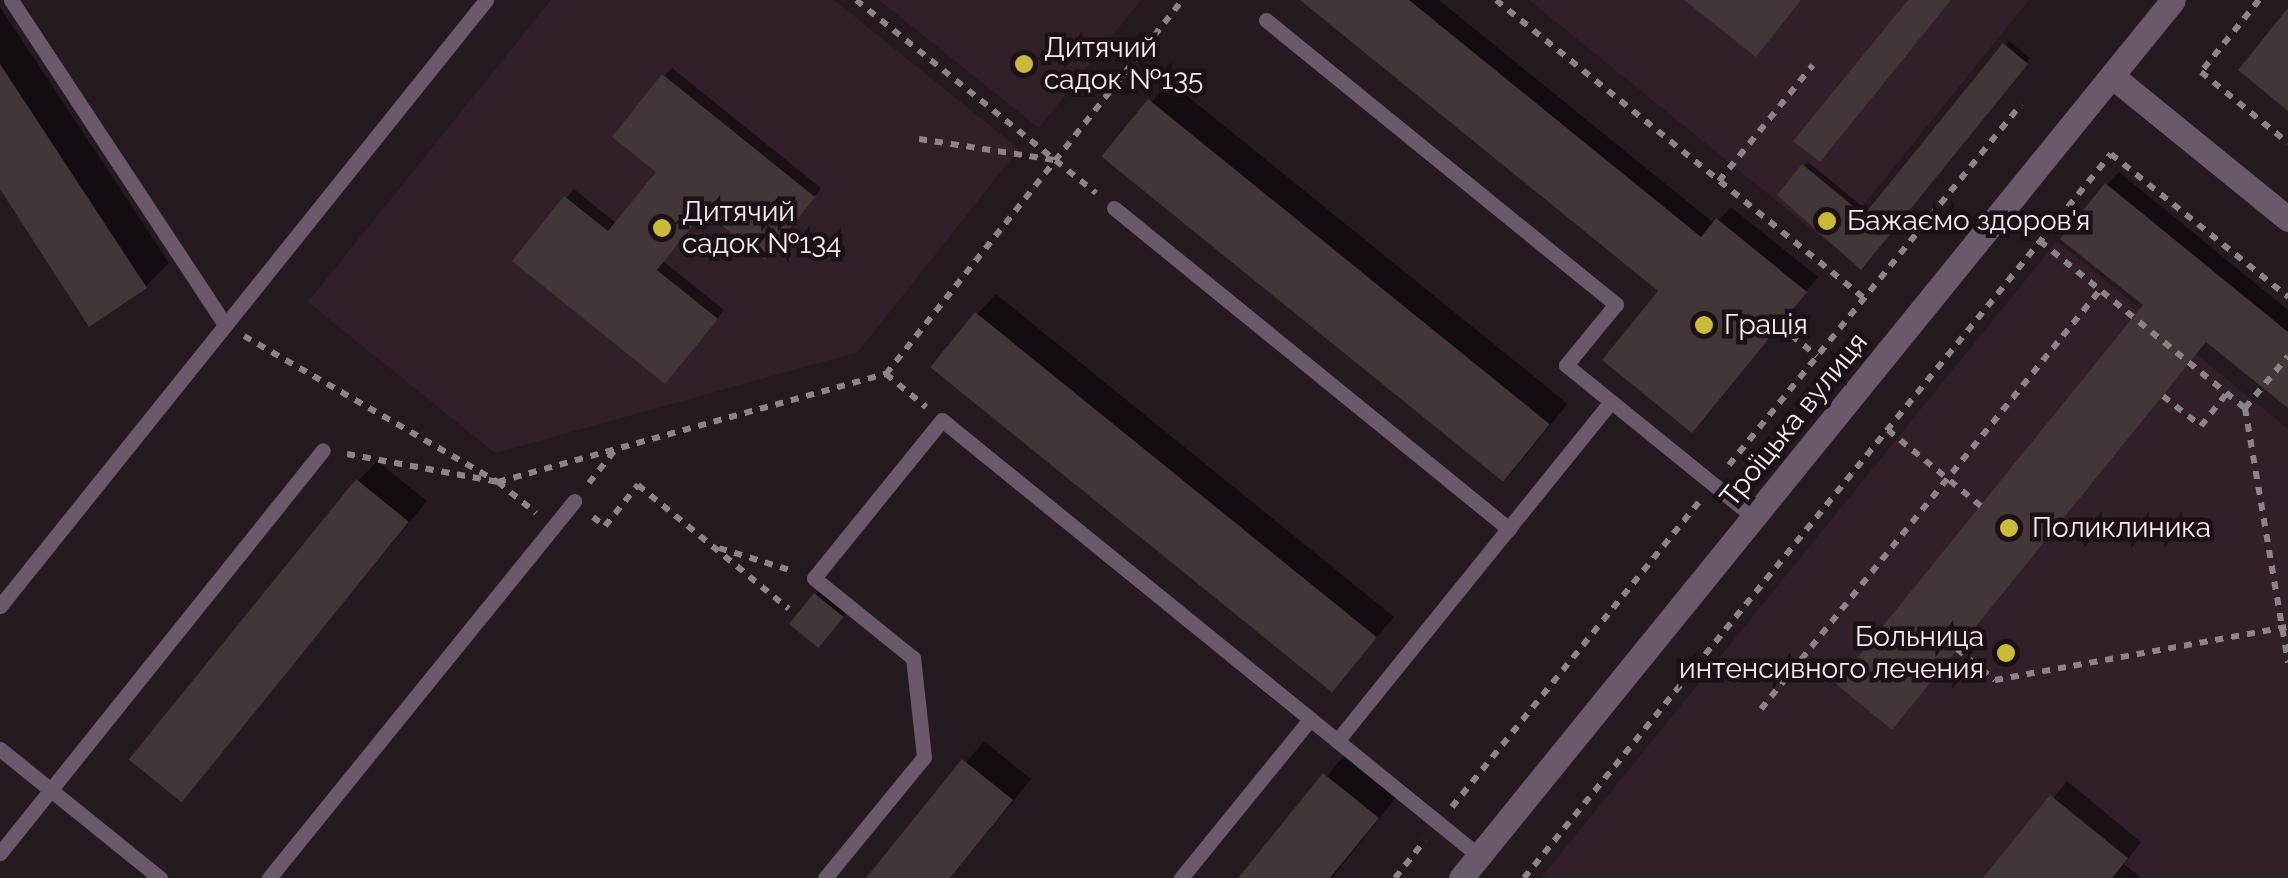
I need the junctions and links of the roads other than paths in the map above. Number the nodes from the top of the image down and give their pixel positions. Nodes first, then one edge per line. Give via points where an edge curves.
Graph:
1 (11, 0) edge
2 (486, 0) edge
3 (2173, 0) edge
4 (1266, 20) dead end
5 (2112, 76) junction
6 (1114, 208) road end
7 (2288, 219) edge
8 (225, 325) junction
9 (1611, 402) junction
10 (323, 450) road end
11 (574, 502) road end
12 (1754, 518) junction
13 (1509, 528) junction
14 (0, 606) edge
15 (1310, 719) junction
16 (1337, 741) junction
17 (0, 749) edge
18 (50, 790) junction
19 (0, 853) edge
20 (1479, 856) junction
21 (160, 878) edge
22 (269, 878) edge
23 (826, 878) edge
24 (1181, 878) edge
25 (1461, 878) edge

1 - 8 lane
2 - 8 lane
3 - 5 street, Троїцька вулиця
4 - 9 lane via 1616,304 1566,365
5 - 7 street
5 - 12 street, Троїцька вулиця
6 - 13 lane
8 - 14 lane
9 - 12 lane
9 - 13 lane
10 - 18 lane
11 - 22 lane
12 - 20 street, Троїцька вулиця
13 - 16 lane
15 - 16 lane
15 - 23 lane via 942,420 814,578 913,658 924,757
15 - 24 lane
16 - 20 lane
17 - 18 lane
18 - 19 lane
18 - 21 lane
20 - 25 street, Троїцька вулиця

